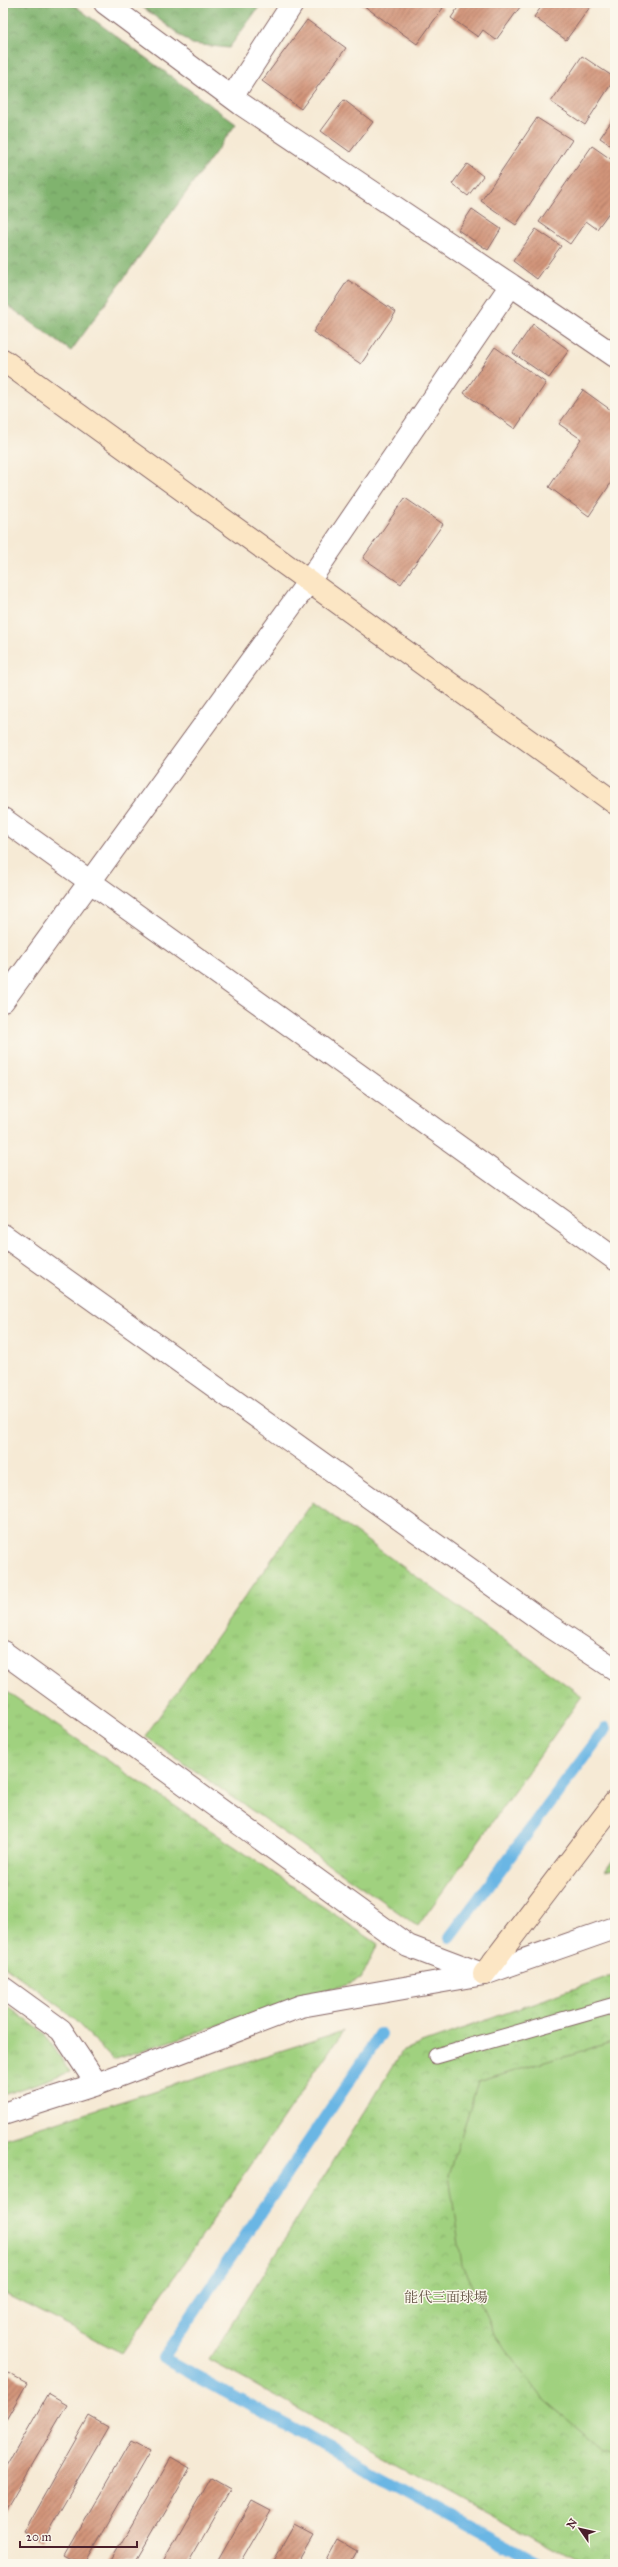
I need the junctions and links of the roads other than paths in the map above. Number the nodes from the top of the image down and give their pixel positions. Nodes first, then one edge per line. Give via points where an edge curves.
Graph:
1 (105, 3) edge
2 (293, 3) edge
3 (232, 97) junction
4 (511, 285) junction
5 (615, 356) edge
6 (3, 360) edge
7 (309, 581) junction
8 (615, 803) edge
9 (3, 819) edge
10 (90, 884) junction
11 (3, 1001) edge
12 (3, 1235) edge
13 (615, 1259) edge
14 (3, 1652) edge
15 (615, 1669) edge
16 (615, 1802) edge
17 (615, 1928) edge
18 (484, 1974) junction
19 (3, 1988) edge
20 (615, 2005) edge
21 (436, 2056) dead end
22 (97, 2084) junction
23 (3, 2114) edge

1 - 3 street
2 - 3 street
3 - 4 street
4 - 5 street
4 - 7 street
6 - 7 street
7 - 8 street
7 - 10 street
9 - 10 street
10 - 11 street
10 - 13 street
12 - 15 street via 538,1619
14 - 18 street via 408,1946
16 - 18 street
17 - 18 street
18 - 22 street via 301,2006
19 - 22 street via 61,2030
20 - 21 lane
22 - 23 street

